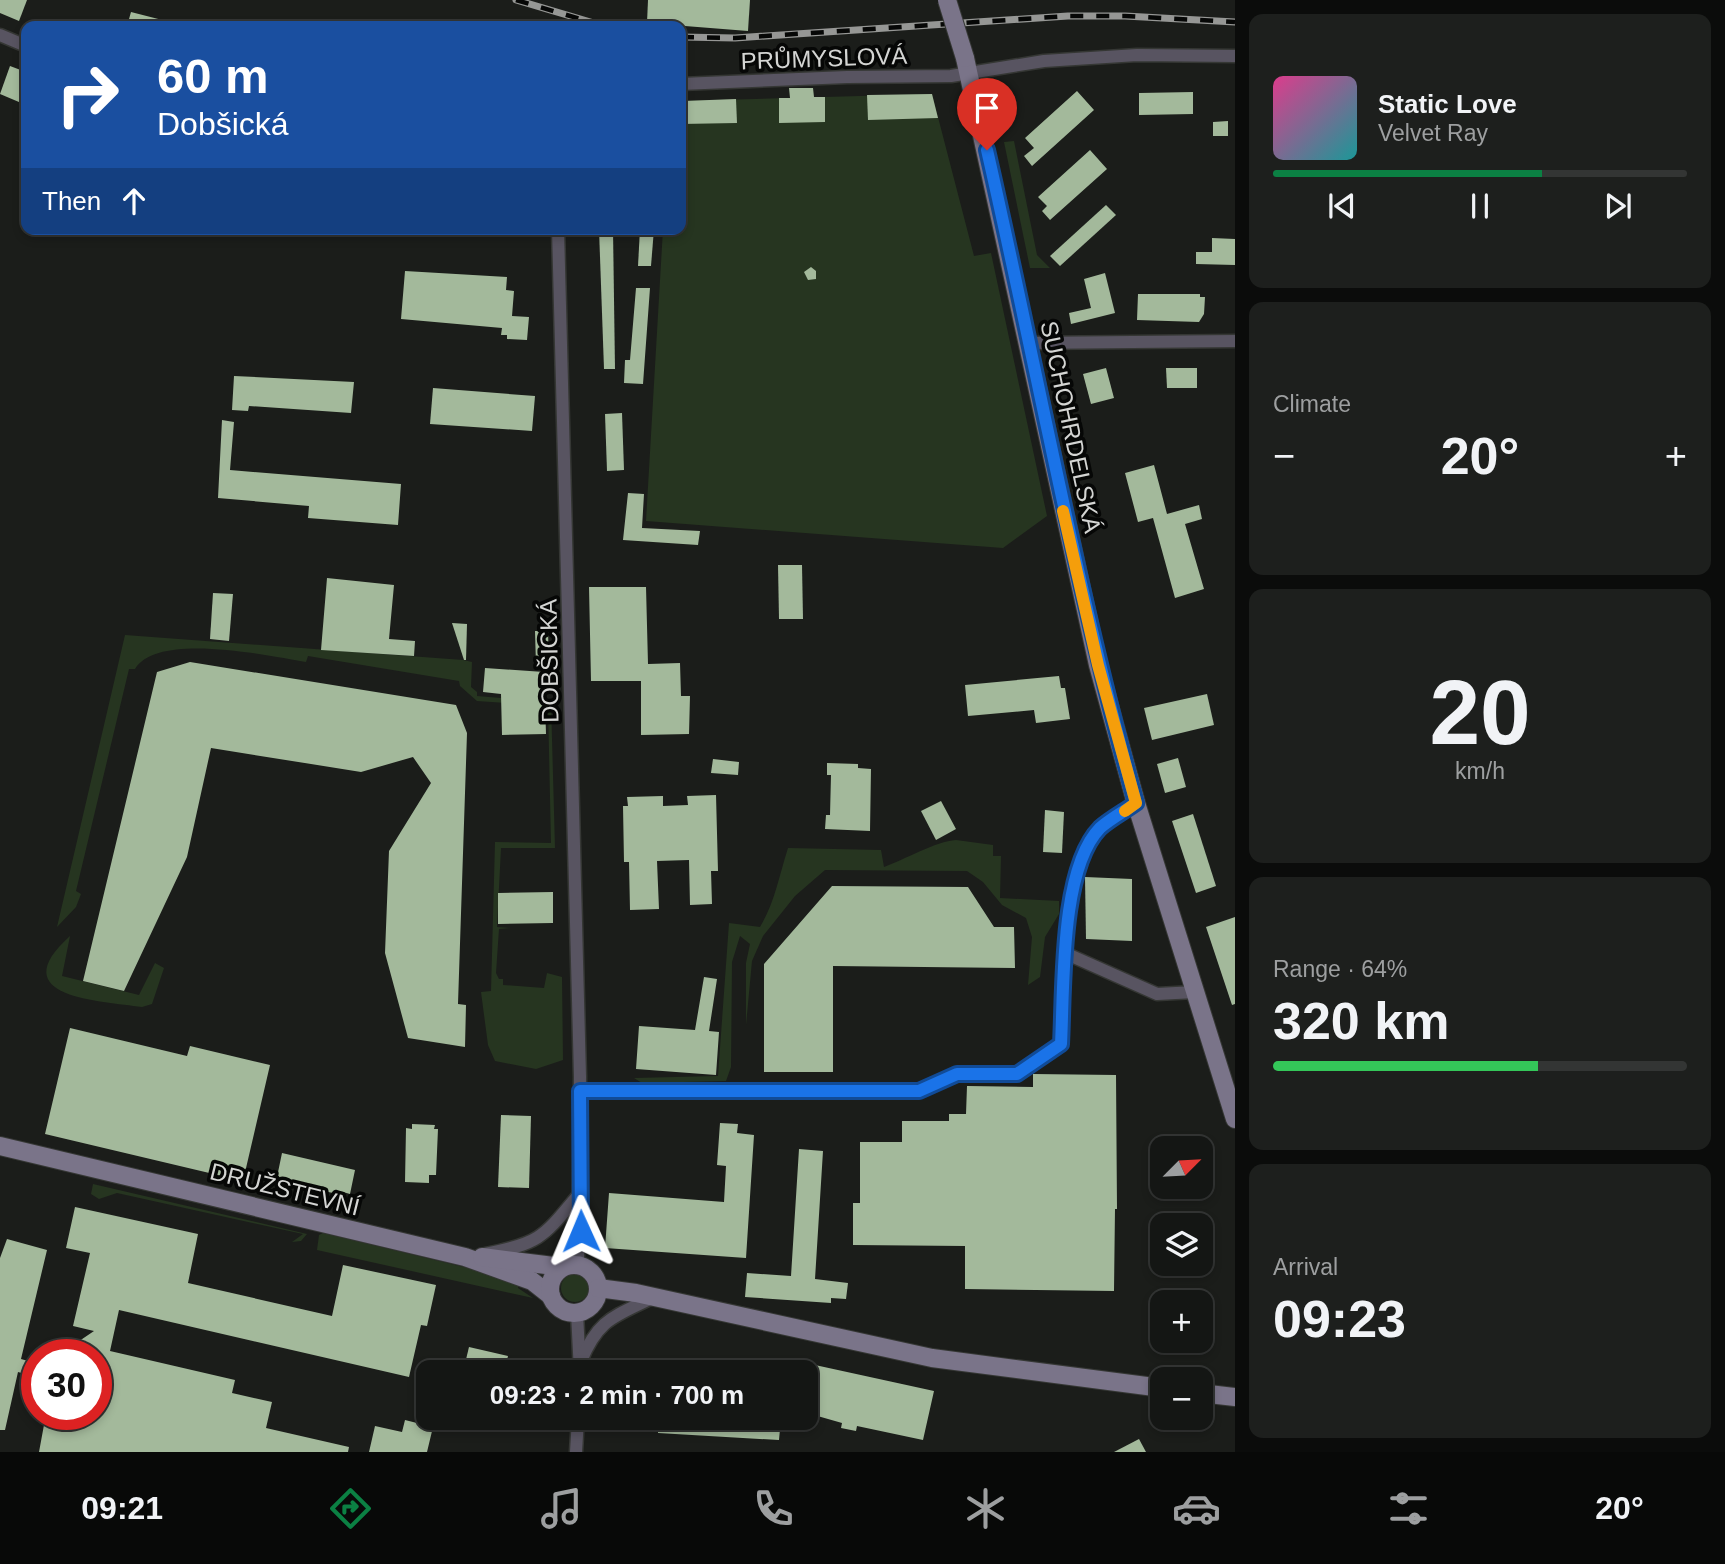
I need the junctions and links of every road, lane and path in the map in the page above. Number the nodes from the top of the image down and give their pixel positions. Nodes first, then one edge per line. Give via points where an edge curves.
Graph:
1 (947, 0) edge
2 (0, 35) edge
3 (21, 44) edge
4 (1235, 56) edge
5 (967, 66) junction
6 (686, 84) edge
7 (558, 235) edge
8 (1235, 341) edge
9 (1030, 343) junction
10 (1136, 803) junction
11 (1067, 954) junction
12 (1195, 992) junction
13 (580, 1091) junction
14 (1235, 1119) edge
15 (0, 1146) edge
16 (580, 1193) junction
17 (466, 1257) junction
18 (570, 1266) junction
19 (598, 1288) junction
20 (551, 1296) junction
21 (653, 1297) junction
22 (577, 1313) junction
23 (580, 1360) edge
24 (583, 1360) edge
25 (1150, 1387) edge
26 (1213, 1394) edge
27 (1235, 1397) edge
28 (577, 1430) edge
29 (576, 1452) edge

1 - 5 main road, SUCHOHRDELSKÁ, bridge
2 - 3 street
4 - 5 street, PRŮMYSLOVÁ via 1168,54
5 - 6 street, PRŮMYSLOVÁ via 951,76
5 - 9 main road, SUCHOHRDELSKÁ
7 - 13 street, DOBŠICKÁ
8 - 9 street
9 - 10 main road, SUCHOHRDELSKÁ via 1073,558
10 - 11 street via 1100,829 1078,862
10 - 12 main road, SUCHOHRDELSKÁ
11 - 12 street via 1157,994
11 - 13 street via 1061,1044 1017,1074 957,1074 919,1091
12 - 14 main road, SUCHOHRDELSKÁ
13 - 16 street, DOBŠICKÁ
15 - 17 main road, DRUŽSTEVNÍ
16 - 17 street via 538,1239
16 - 18 street, DOBŠICKÁ
17 - 18 main road
17 - 20 main road, DRUŽSTEVNÍ via 524,1278
18 - 19 main road via 592,1273
18 - 20 main road via 551,1280
19 - 21 main road
19 - 22 main road via 594,1301
20 - 22 main road via 561,1309
21 - 24 street via 602,1324
21 - 25 main road via 890,1350
22 - 23 street
26 - 27 main road
28 - 29 street

